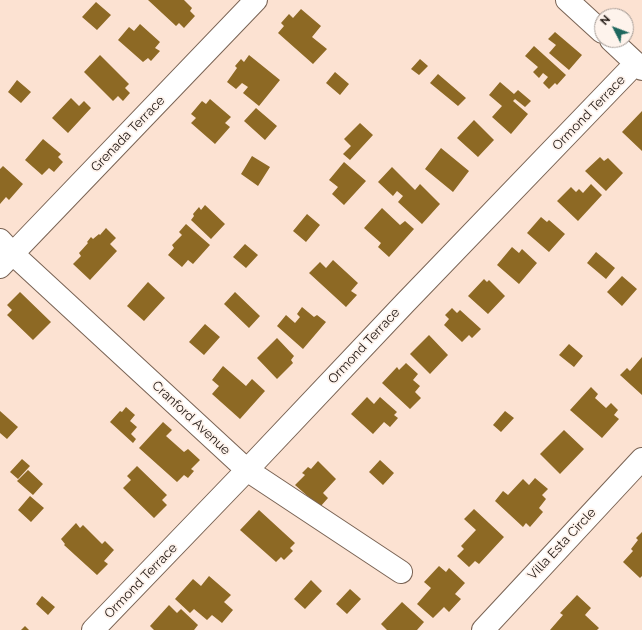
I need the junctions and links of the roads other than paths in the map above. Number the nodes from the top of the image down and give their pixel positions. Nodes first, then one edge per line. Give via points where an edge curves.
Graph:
1 (256, 0) edge
2 (567, 0) edge
3 (594, 25) edge
4 (620, 48) edge
5 (639, 66) edge
6 (4, 254) edge
7 (642, 459) edge
8 (247, 470) junction
9 (401, 572) dead end
10 (93, 630) edge
11 (482, 630) edge

1 - 6 street, Grenada Terrace
2 - 3 street
4 - 5 street
5 - 8 street, Ormond Terrace via 404,304
6 - 8 street, Cranford Avenue
7 - 11 street, Villa Esta Circle
8 - 9 street, Cranford Avenue
8 - 10 street, Ormond Terrace

